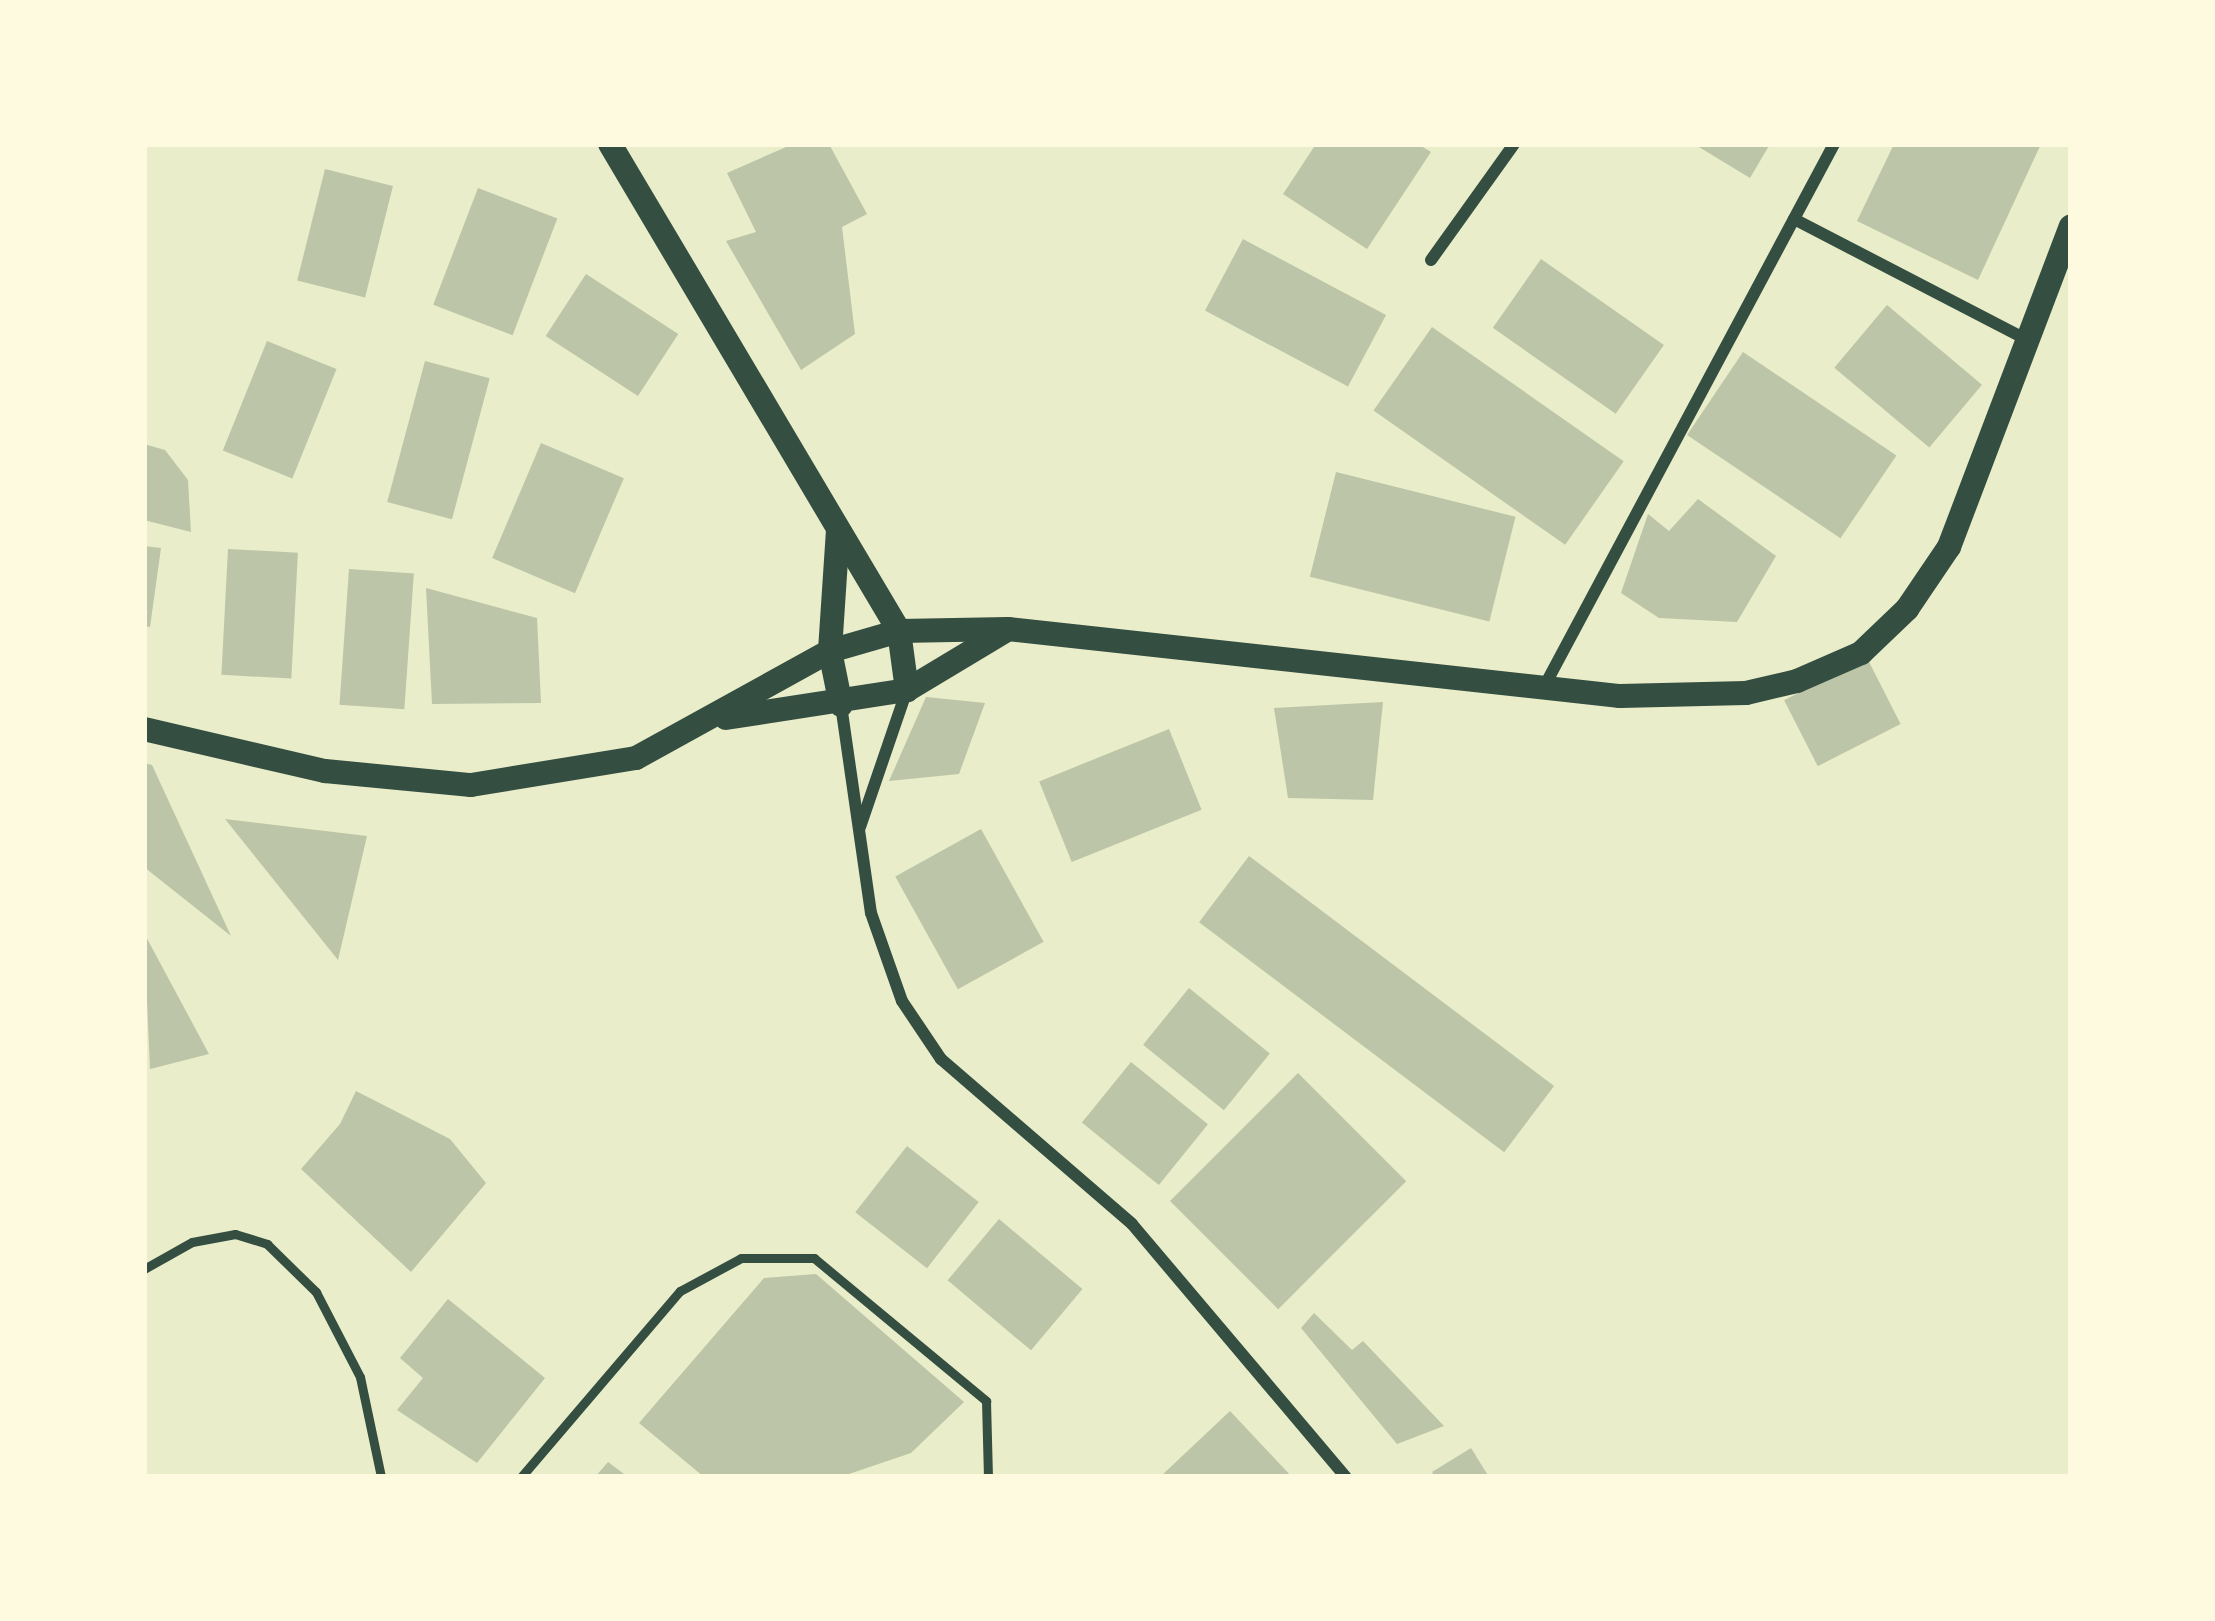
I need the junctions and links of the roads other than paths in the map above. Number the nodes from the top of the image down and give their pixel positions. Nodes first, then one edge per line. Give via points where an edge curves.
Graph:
1 (610, 144) edge
2 (1514, 144) edge
3 (1834, 144) edge
4 (1794, 219) junction
5 (2071, 226) edge
6 (1431, 260) dead end
7 (2028, 341) junction
8 (838, 530) junction
9 (1008, 629) junction
10 (899, 631) junction
11 (830, 651) junction
12 (1545, 685) junction
13 (907, 690) junction
14 (841, 705) junction
15 (717, 718) junction
16 (144, 729) edge
17 (858, 834) junction
18 (144, 1269) edge
19 (381, 1477) edge
20 (521, 1477) edge
21 (988, 1477) edge
22 (1346, 1477) edge

1 - 8 main road
2 - 6 street
3 - 4 street
4 - 7 street
4 - 12 street
5 - 7 main road
7 - 12 main road via 1948,547 1907,609 1861,652 1746,693 1620,696
8 - 10 main road
8 - 11 main road
9 - 10 main road
9 - 12 main road
9 - 13 main road
10 - 11 main road
10 - 13 main road
11 - 14 main road
11 - 15 main road
13 - 14 main road
13 - 17 street
14 - 15 main road
14 - 17 street
15 - 16 main road via 636,758 471,785 326,771
17 - 22 street via 871,914 902,1001 941,1059 1132,1224
18 - 19 lane via 192,1243 235,1234 267,1244 316,1292 360,1377
20 - 21 lane via 680,1291 741,1258 814,1258 986,1401

